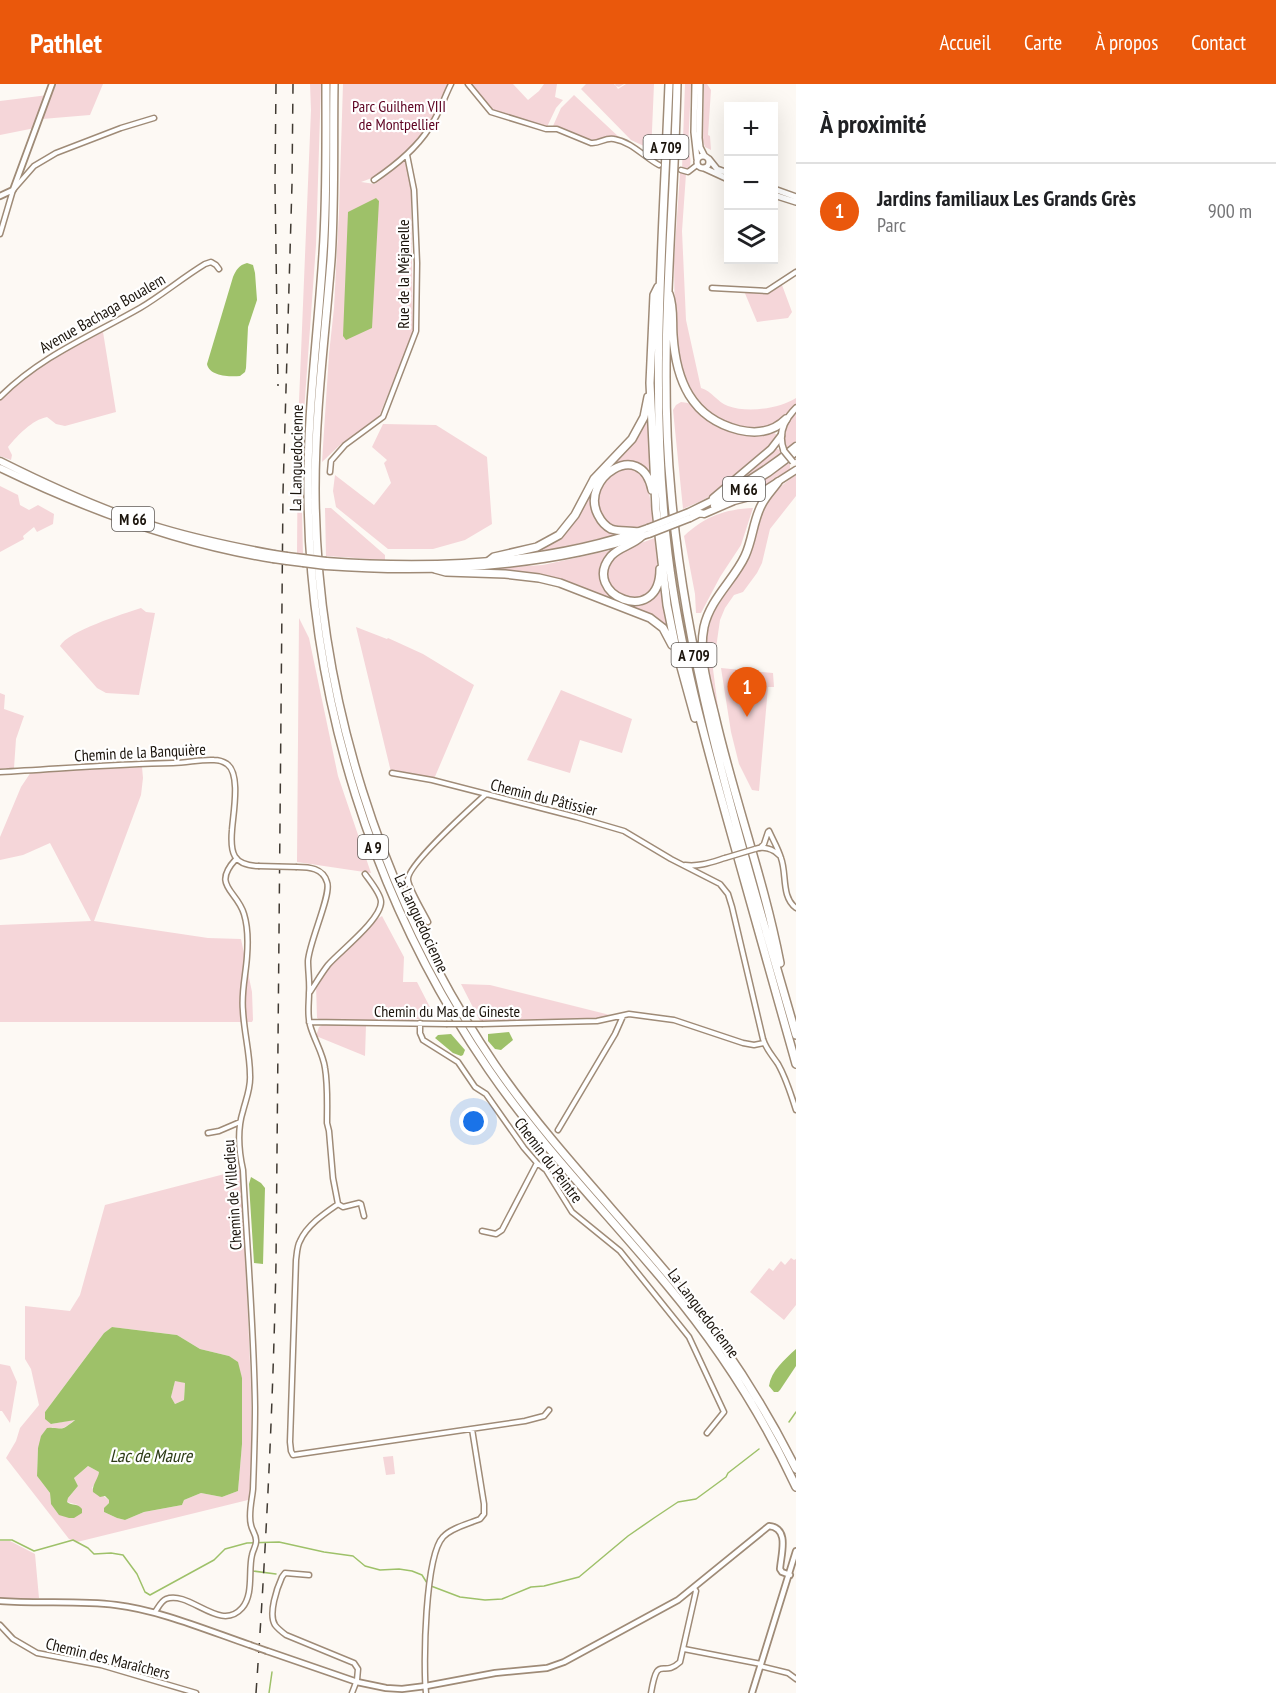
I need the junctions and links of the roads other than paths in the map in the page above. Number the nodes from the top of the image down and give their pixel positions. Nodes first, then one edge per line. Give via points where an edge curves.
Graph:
1 (52, 84) edge
2 (326, 84) edge
3 (334, 84) edge
4 (451, 84) edge
5 (468, 84) edge
6 (669, 84) edge
7 (677, 84) edge
8 (695, 84) edge
9 (700, 84) edge
10 (154, 118) dead end
11 (407, 155) junction
12 (706, 157) junction
13 (697, 162) junction
14 (659, 165) dead end
15 (704, 168) junction
16 (681, 170) dead end
17 (724, 171) edge
18 (724, 177) edge
19 (375, 180) dead end
20 (13, 190) junction
21 (778, 190) edge
22 (0, 196) edge
23 (778, 196) edge
24 (796, 197) edge
25 (796, 202) edge
26 (0, 234) edge
27 (219, 269) dead end
28 (796, 272) edge
29 (659, 285) junction
30 (712, 288) dead end
31 (668, 291) junction
32 (650, 383) junction
33 (0, 396) edge
34 (796, 408) edge
35 (786, 419) junction
36 (781, 436) junction
37 (796, 446) edge
38 (796, 452) edge
39 (0, 462) edge
40 (794, 463) edge
41 (0, 468) edge
42 (796, 470) edge
43 (330, 472) dead end
44 (778, 482) junction
45 (711, 501) junction
46 (656, 509) junction
47 (700, 513) junction
48 (690, 515) junction
49 (644, 533) junction
50 (661, 549) junction
51 (273, 557) junction
52 (489, 561) junction
53 (326, 563) junction
54 (435, 569) junction
55 (682, 670) junction
56 (702, 730) junction
57 (0, 772) edge
58 (392, 773) dead end
59 (486, 795) junction
60 (757, 848) junction
61 (781, 857) junction
62 (236, 859) junction
63 (682, 865) junction
64 (365, 874) dead end
65 (796, 908) edge
66 (428, 922) dead end
67 (309, 992) junction
68 (788, 1007) junction
69 (623, 1015) junction
70 (309, 1022) junction
71 (320, 1023) junction
72 (420, 1023) junction
73 (313, 1033) junction
74 (796, 1035) edge
75 (764, 1043) junction
76 (796, 1064) edge
77 (796, 1110) edge
78 (240, 1122) junction
79 (558, 1130) dead end
80 (208, 1133) dead end
81 (537, 1163) junction
82 (338, 1204) junction
83 (364, 1215) dead end
84 (482, 1231) dead end
85 (549, 1410) dead end
86 (472, 1429) junction
87 (707, 1433) dead end
88 (796, 1469) edge
89 (796, 1486) edge
90 (796, 1551) edge
91 (309, 1575) dead end
92 (790, 1575) junction
93 (694, 1588) junction
94 (0, 1601) edge
95 (155, 1612) junction
96 (0, 1625) edge
97 (684, 1649) junction
98 (761, 1665) junction
99 (796, 1679) edge
100 (357, 1682) junction
101 (426, 1686) junction
102 (183, 1691) edge
103 (196, 1693) edge
104 (352, 1693) edge
105 (426, 1693) edge
106 (651, 1693) edge
107 (752, 1693) edge

1 - 20 street
2 - 89 highway, La Languedocienne / A 9 via 325,232 309,442 309,534 326,679 362,815 416,945 478,1053 540,1137 695,1321 751,1403
3 - 88 highway, La Languedocienne / A 9 via 332,235 316,442 316,527 330,658 347,738 367,804 417,929 479,1040 550,1138 708,1325 757,1398
4 - 11 street via 430,128
5 - 14 street via 491,112 557,129 591,143 617,140
6 - 29 highway, A 709
7 - 31 highway, A 709
8 - 13 main road
9 - 12 main road via 699,138
10 - 20 street via 43,160
11 - 19 street
11 - 43 street, Rue de la Méjanelle via 414,190 416,331 383,417 345,445 332,461
12 - 13 main road via 700,156
12 - 15 main road via 708,164
12 - 17 main road
13 - 15 main road
13 - 16 street via 688,172
15 - 18 main road
20 - 22 street
20 - 26 street
21 - 24 main road
23 - 25 main road
27 - 33 street, Avenue Bachaga Boualem via 211,262 205,264 139,309 45,359
28 - 30 street via 767,291
29 - 32 highway via 654,295
29 - 56 highway, A 709 via 657,366 664,512 677,614
31 - 35 highway via 678,371 695,404 720,423 742,431 765,431 780,426
31 - 68 highway, A 709 via 667,433 684,603 717,753
32 - 46 highway
32 - 52 highway via 638,429 594,479 567,527 543,545
34 - 35 main road
35 - 36 main road
36 - 40 main road, bridge via 784,451
36 - 45 highway, M 66
37 - 45 highway, M 66
38 - 47 highway, M 66
39 - 51 highway, M 66 via 159,528
41 - 51 highway, M 66 via 128,522 229,551
42 - 44 highway, M 66
44 - 47 highway, M 66 via 757,495
44 - 68 highway via 762,503 743,560 710,611 702,649 717,728 772,928
45 - 48 highway, M 66
46 - 49 highway via 648,477 635,466 621,465 597,488 596,510 611,529
46 - 50 highway
47 - 48 highway, M 66
48 - 49 highway, M 66, bridge
49 - 50 highway via 636,542 618,550 606,565 610,592 635,602 653,593 660,576
49 - 52 highway, M 66 via 552,554
49 - 54 highway, M 66 via 562,557
50 - 55 highway via 667,605
51 - 53 highway, M 66, bridge
52 - 53 highway, M 66
53 - 54 highway, M 66 via 389,570
54 - 55 highway via 551,581 643,614 667,633
55 - 56 highway
56 - 76 highway, A 709
57 - 62 street, Chemin de la Banquière via 224,762 235,779 231,840
58 - 59 street, Chemin du Pâtissier
59 - 63 street, Chemin du Pâtissier via 619,829
59 - 66 street via 431,847 408,875 408,884
60 - 61 street
60 - 61 street via 764,844 769,831
60 - 63 street, bridge via 703,864
61 - 65 street via 789,903
62 - 67 street, bridge via 258,866 312,868 327,880 328,894 308,959
62 - 78 street, Chemin de Villedieu via 225,873 225,883 244,913 247,940 242,992 250,1075
63 - 75 street, Chemin du Pâtissier via 720,885 728,894
64 - 67 street via 382,904
67 - 70 street
68 - 74 highway, A 709
69 - 72 street, Chemin du Mas de Gineste, bridge via 597,1021
69 - 75 street, Chemin du Mas de Gineste via 663,1017 743,1043
69 - 79 street
70 - 71 street, Chemin du Mas de Gineste
70 - 73 street
71 - 72 street, Chemin du Mas de Gineste
71 - 73 street
72 - 81 street, Chemin du Peintre via 423,1040 458,1062
73 - 82 street via 326,1070 327,1123
75 - 77 street, Chemin du Pâtissier via 785,1078
78 - 80 street
78 - 95 street, Chemin de Villedieu via 255,1404 250,1525 256,1542 248,1597 244,1606 228,1615 172,1598 163,1601
81 - 84 street via 502,1230 496,1234
81 - 87 street, Chemin du Peintre via 546,1170 572,1212 620,1251 689,1337 724,1412
82 - 83 street via 343,1208 359,1203
82 - 86 street via 307,1230 298,1247 290,1442 293,1455
85 - 86 street via 539,1418
86 - 101 street via 483,1516 444,1535 438,1545 428,1590
90 - 92 street
91 - 100 street via 285,1573 282,1577 273,1623 286,1635 354,1663 358,1669
92 - 93 street via 780,1569 782,1533 769,1526
92 - 98 street
93 - 97 street
93 - 101 street via 662,1610 559,1665
94 - 95 street via 81,1602
95 - 100 street, bridge
96 - 102 street, Chemin des Maraîchers via 13,1639 37,1653 101,1665
97 - 98 street
97 - 106 street via 676,1666 656,1670
98 - 99 street
98 - 107 street
100 - 101 street via 402,1689
100 - 104 street
101 - 105 street
102 - 103 street, Chemin des Maraîchers

